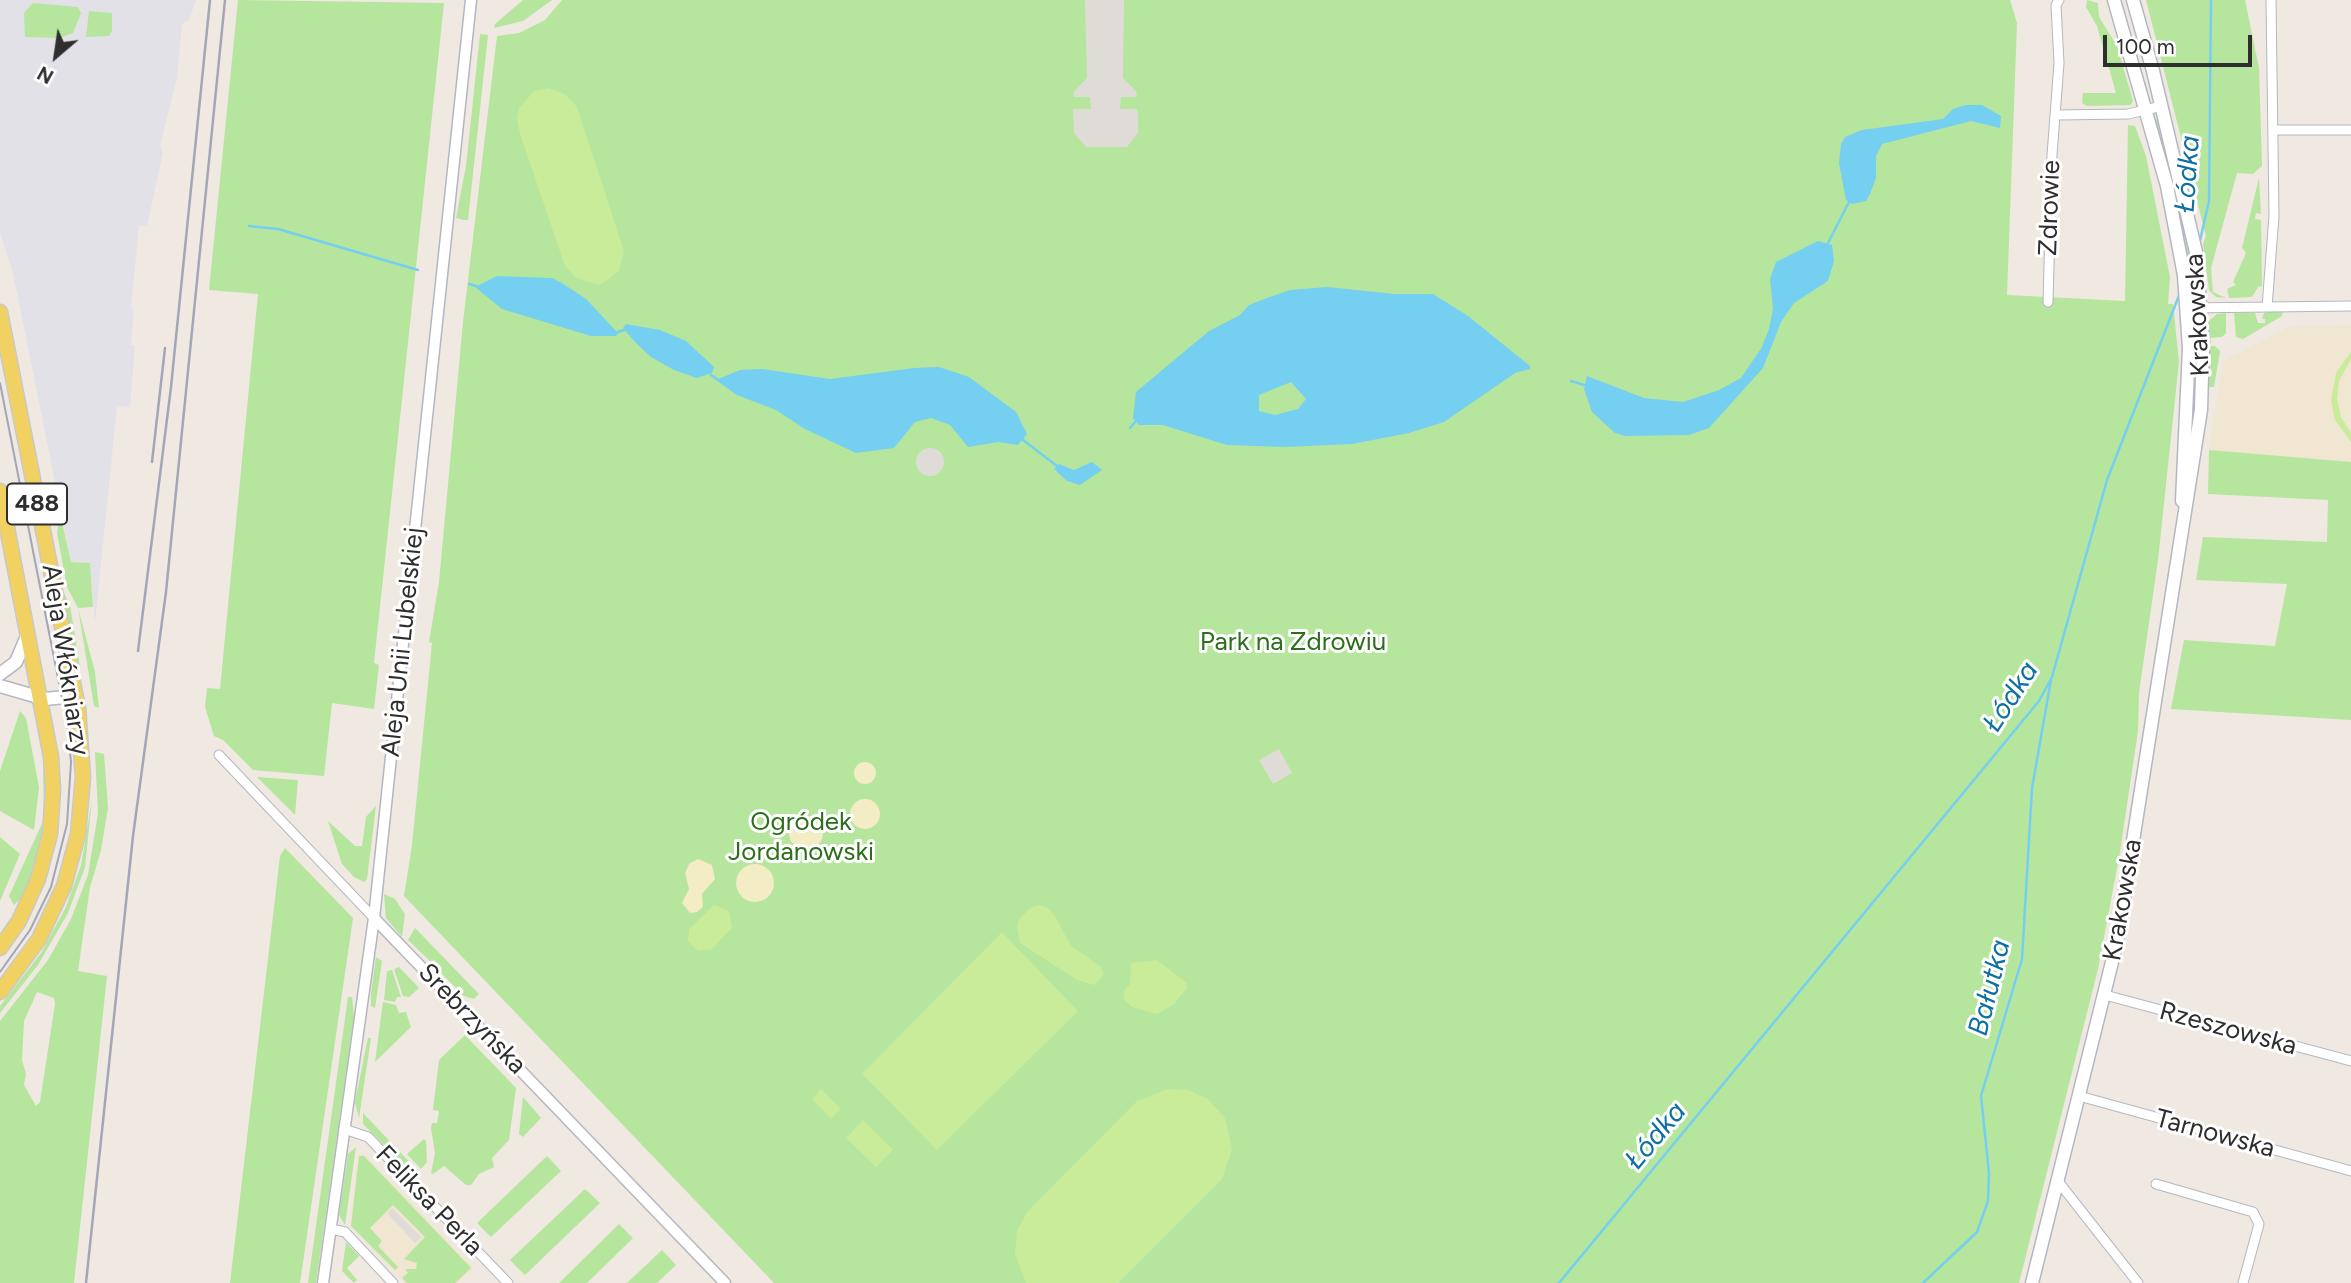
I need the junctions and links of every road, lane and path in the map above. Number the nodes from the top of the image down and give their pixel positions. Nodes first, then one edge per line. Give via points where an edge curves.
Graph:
1 (471, 0) edge
2 (2059, 0) edge
3 (2114, 0) edge
4 (2133, 0) edge
5 (2271, 0) edge
6 (2162, 106) junction
7 (2146, 110) junction
8 (2055, 114) junction
9 (2273, 130) junction
10 (2351, 130) edge
11 (2048, 302) dead end
12 (2187, 303) junction
13 (2351, 306) edge
14 (2267, 307) junction
15 (2201, 308) junction
16 (0, 312) edge
17 (0, 491) edge
18 (2183, 510) junction
19 (27, 636) junction
20 (0, 674) edge
21 (0, 686) edge
22 (75, 696) junction
23 (39, 698) junction
24 (219, 755) dead end
25 (374, 918) junction
26 (0, 948) edge
27 (0, 992) edge
28 (2105, 995) junction
29 (2351, 1061) edge
30 (2079, 1096) junction
31 (344, 1129) junction
32 (2351, 1171) edge
33 (2057, 1181) junction
34 (2156, 1184) dead end
35 (331, 1229) junction
36 (324, 1283) edge
37 (393, 1283) edge
38 (508, 1283) edge
39 (724, 1283) edge
40 (2032, 1283) edge
41 (2137, 1283) edge
42 (2243, 1283) edge

1 - 25 street, Aleja Unii Lubelskiej
2 - 8 street, Zdrowie
3 - 7 main road, Krakowska
4 - 6 main road, Krakowska
5 - 9 street
6 - 7 street
6 - 15 main road, Krakowska via 2193,235
7 - 8 street
7 - 12 main road, Krakowska via 2167,186
8 - 11 street, Zdrowie
9 - 10 street
9 - 14 street via 2274,216
12 - 15 street
12 - 18 main road, Krakowska via 2189,383 2181,475
13 - 14 street
14 - 15 street
15 - 18 main road, Krakowska via 2201,410
16 - 22 main road, Aleja Włókniarzy / 488
17 - 19 main road, Aleja Włókniarzy / 488
18 - 28 main road, Krakowska via 2130,869
19 - 20 main road via 16,662
19 - 23 main road, Aleja Włókniarzy / 488
21 - 23 main road
22 - 23 main road
22 - 27 main road, Aleja Włókniarzy / 488 via 83,777 75,852 46,926
23 - 26 main road, Aleja Włókniarzy / 488 via 52,768 51,827 32,895
24 - 25 street, Srebrzyńska
25 - 31 street, Aleja Unii Lubelskiej
25 - 39 street, Srebrzyńska
28 - 29 street, Rzeszowska
28 - 30 main road, Krakowska
30 - 32 street, Tarnowska
30 - 33 main road, Krakowska
31 - 35 street, Aleja Unii Lubelskiej
31 - 38 street, Feliksa Perla via 368,1138
33 - 40 main road, Krakowska
33 - 41 street
34 - 42 street via 2253,1212 2259,1224
35 - 36 street, Aleja Unii Lubelskiej
35 - 37 street via 345,1232

